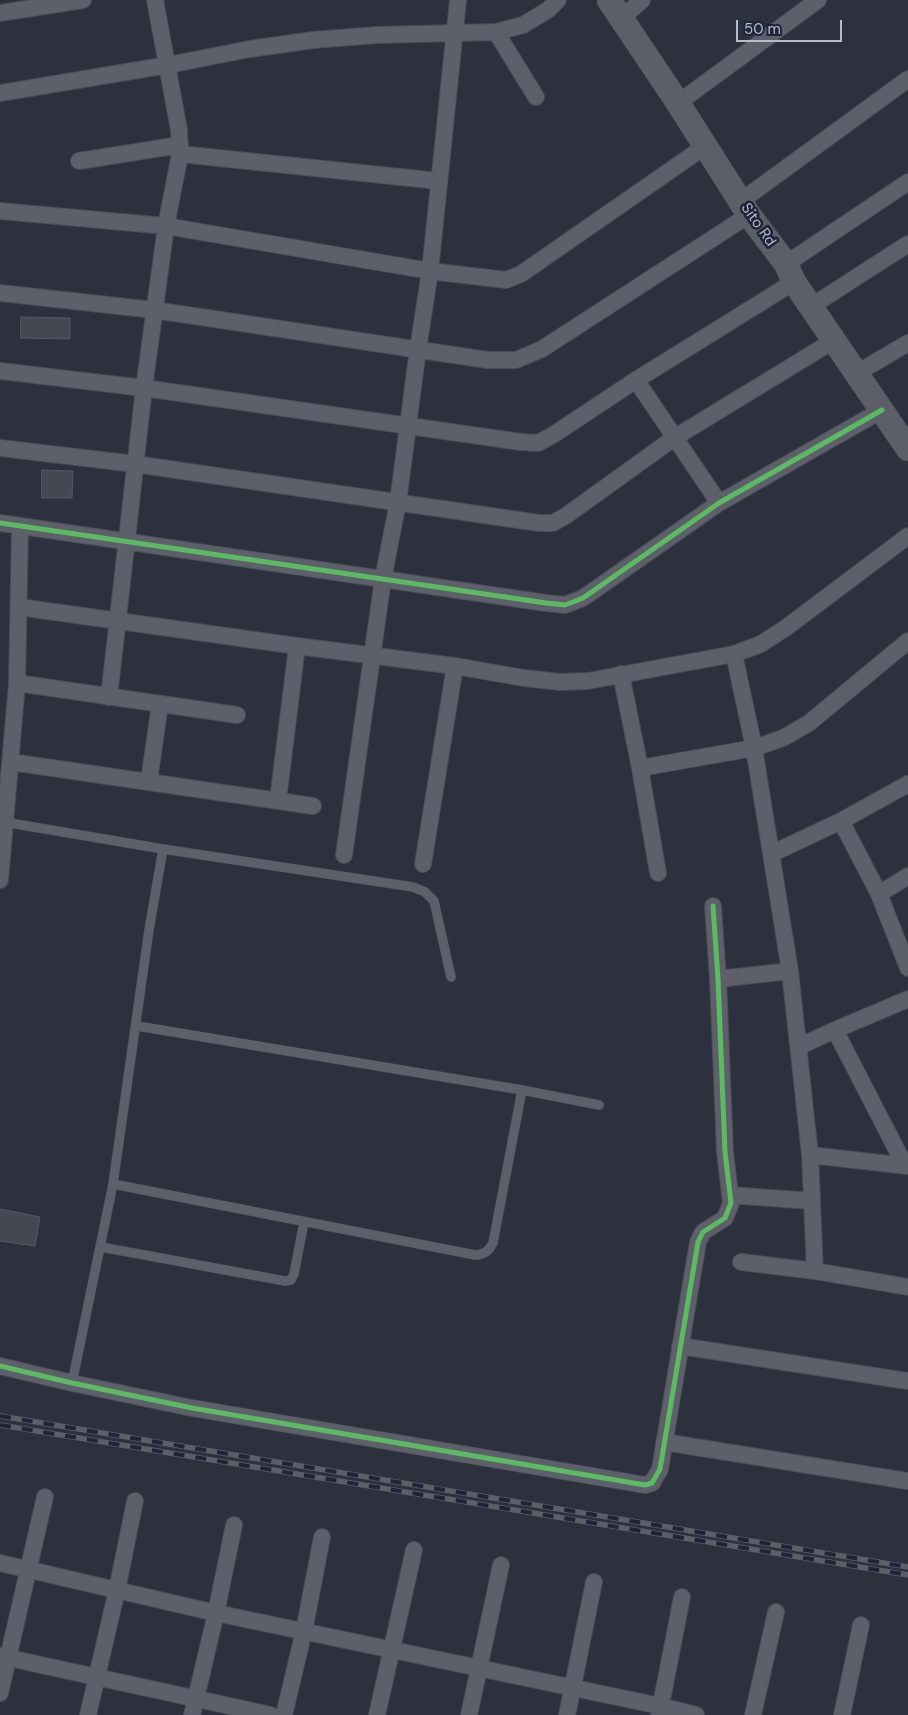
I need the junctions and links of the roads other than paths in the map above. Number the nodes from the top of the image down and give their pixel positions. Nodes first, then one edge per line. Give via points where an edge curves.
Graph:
1 (83, 0) edge
2 (155, 0) edge
3 (458, 0) edge
4 (558, 0) edge
5 (642, 0) edge
6 (818, 0) edge
7 (616, 9) edge
8 (0, 13) edge
9 (456, 32) junction
10 (496, 32) junction
11 (168, 65) junction
12 (908, 79) edge
13 (0, 93) edge
14 (536, 97) dead end
15 (678, 103) junction
16 (704, 147) junction
17 (180, 150) junction
18 (79, 161) dead end
19 (439, 181) junction
20 (908, 182) edge
21 (745, 208) junction
22 (0, 211) edge
23 (166, 226) junction
24 (908, 244) edge
25 (430, 271) junction
26 (790, 273) junction
27 (0, 293) edge
28 (810, 307) junction
29 (154, 310) junction
30 (833, 341) junction
31 (908, 343) edge
32 (418, 349) junction
33 (0, 370) edge
34 (857, 373) junction
35 (636, 380) junction
36 (144, 388) junction
37 (882, 410) junction
38 (408, 426) junction
39 (674, 438) junction
40 (0, 448) edge
41 (908, 449) edge
42 (135, 464) junction
43 (398, 502) junction
44 (718, 503) junction
45 (0, 522) edge
46 (20, 526) junction
47 (908, 536) edge
48 (127, 541) junction
49 (383, 579) junction
50 (19, 607) junction
51 (118, 620) junction
52 (908, 641) edge
53 (297, 646) junction
54 (734, 654) junction
55 (372, 655) junction
56 (455, 666) junction
57 (621, 674) junction
58 (17, 683) junction
59 (109, 697) junction
60 (160, 704) junction
61 (237, 715) dead end
62 (754, 748) junction
63 (10, 762) junction
64 (640, 768) junction
65 (149, 781) junction
66 (908, 784) edge
67 (278, 800) junction
68 (313, 806) dead end
69 (841, 821) junction
70 (4, 822) junction
71 (163, 849) junction
72 (771, 854) junction
73 (344, 855) dead end
74 (423, 864) dead end
75 (658, 872) dead end
76 (908, 876) edge
77 (0, 880) edge
78 (879, 894) junction
79 (713, 906) dead end
80 (908, 968) edge
81 (790, 971) junction
82 (451, 977) dead end
83 (718, 979) junction
84 (908, 999) edge
85 (137, 1026) junction
86 (835, 1030) junction
87 (800, 1046) junction
88 (522, 1090) junction
89 (599, 1105) dead end
90 (810, 1155) junction
91 (906, 1166) edge
92 (112, 1184) junction
93 (730, 1195) junction
94 (812, 1201) junction
95 (304, 1222) junction
96 (101, 1247) junction
97 (741, 1262) dead end
98 (815, 1271) junction
99 (908, 1287) edge
100 (680, 1346) junction
101 (0, 1366) edge
102 (908, 1381) edge
103 (72, 1383) junction
104 (664, 1442) junction
105 (908, 1481) edge
106 (46, 1497) dead end
107 (136, 1502) dead end
108 (234, 1525) dead end
109 (322, 1537) dead end
110 (414, 1550) dead end
111 (0, 1562) edge
112 (501, 1565) dead end
113 (28, 1569) junction
114 (594, 1582) dead end
115 (118, 1590) junction
116 (682, 1596) dead end
117 (776, 1612) dead end
118 (216, 1613) junction
119 (861, 1625) dead end
120 (304, 1631) junction
121 (391, 1649) junction
122 (4, 1657) edge
123 (479, 1668) junction
124 (96, 1678) junction
125 (573, 1688) junction
126 (0, 1693) edge
127 (196, 1698) junction
128 (659, 1710) edge
129 (88, 1715) edge
130 (192, 1715) edge
131 (271, 1715) edge
132 (284, 1715) edge
133 (377, 1715) edge
134 (468, 1715) edge
135 (567, 1715) edge
136 (696, 1715) edge
137 (752, 1715) edge
138 (842, 1715) edge

1 - 8 street
2 - 11 street
3 - 9 street
4 - 10 street via 523,25
5 - 7 street
6 - 15 street
7 - 15 main road, Sito Rd
9 - 10 street
9 - 11 street via 313,40
9 - 19 street
10 - 14 street
11 - 13 street
11 - 17 street
12 - 21 street
15 - 16 main road, Sito Rd
16 - 21 main road, Sito Rd
16 - 25 street via 521,274 506,280
17 - 18 street
17 - 19 street
17 - 23 street
19 - 25 street
20 - 26 street
21 - 26 main road, Sito Rd
21 - 32 street via 542,349 516,360 487,360
22 - 23 street
23 - 25 street
23 - 29 street
24 - 28 street
25 - 32 street
26 - 28 main road, Sito Rd
26 - 35 street
27 - 29 street
28 - 30 main road, Sito Rd
29 - 32 street
29 - 36 street
30 - 34 main road, Sito Rd
30 - 39 street
31 - 34 street
32 - 38 street
33 - 36 street
34 - 37 main road, Sito Rd
35 - 38 street via 538,443
35 - 39 street
36 - 38 street
36 - 42 street
37 - 41 main road, Sito Rd
37 - 44 street
38 - 43 street
39 - 43 street via 567,515 552,522 539,523
39 - 44 street
40 - 42 street
42 - 43 street
42 - 48 street
43 - 49 street
44 - 49 street via 583,598 565,604
45 - 46 street
46 - 48 street
46 - 50 street
47 - 54 street via 787,627 761,644
48 - 49 street
48 - 51 street
49 - 55 street
50 - 51 street
50 - 58 street
51 - 53 street
51 - 59 street
52 - 62 street via 809,722 783,738
53 - 55 street
53 - 67 street
54 - 57 street
54 - 62 street
55 - 56 street
55 - 73 street
56 - 57 street via 560,682 588,681
56 - 74 street
57 - 64 street
58 - 59 street
58 - 63 street
59 - 60 street
60 - 61 street
60 - 65 street
62 - 64 street
62 - 72 street
63 - 65 street
63 - 70 street
64 - 75 street
65 - 67 street
66 - 69 street
67 - 68 street
69 - 72 street
69 - 78 street
70 - 71 lane
70 - 77 street
71 - 82 lane via 413,887 425,892 434,901
71 - 85 lane
72 - 81 street
76 - 78 street
78 - 80 street
79 - 83 street
81 - 83 street
81 - 87 street
83 - 93 street
84 - 86 street
85 - 88 lane
85 - 92 lane
86 - 87 street
86 - 91 street
87 - 90 street
88 - 89 lane
88 - 95 lane via 493,1243 483,1255
90 - 91 street
90 - 94 street
92 - 95 lane
92 - 96 lane
93 - 94 street
93 - 100 street via 726,1218 702,1232 698,1242
94 - 98 street
95 - 96 lane via 294,1274 291,1280 285,1281
96 - 103 lane
97 - 98 street
98 - 99 street
100 - 102 street
100 - 104 street
101 - 103 street
103 - 104 street via 192,1408 644,1485 652,1483 657,1476
104 - 105 street
106 - 113 street
107 - 115 street
108 - 118 street
109 - 120 street
110 - 121 street
111 - 113 street
112 - 123 street
113 - 115 street
113 - 122 street
114 - 125 street
115 - 118 street
115 - 124 street
116 - 128 street
117 - 137 street
118 - 120 street
118 - 127 street
119 - 138 street
120 - 121 street
120 - 132 street
121 - 123 street
121 - 133 street
122 - 124 street
122 - 126 street
123 - 125 street
123 - 134 street
124 - 127 street
124 - 129 street
125 - 128 street
125 - 135 street
127 - 130 street
127 - 131 street
128 - 136 street

